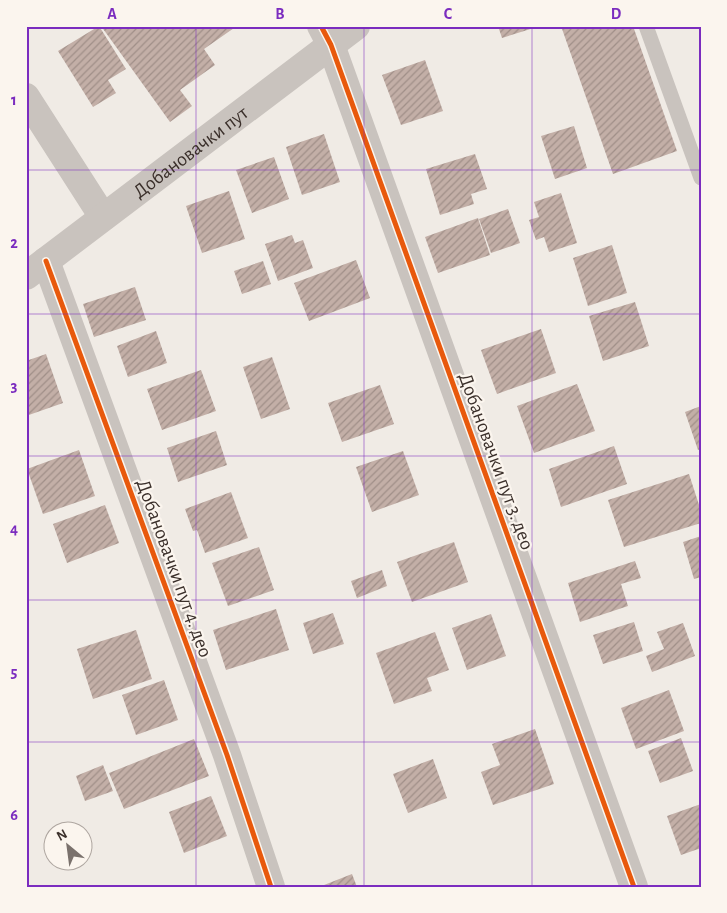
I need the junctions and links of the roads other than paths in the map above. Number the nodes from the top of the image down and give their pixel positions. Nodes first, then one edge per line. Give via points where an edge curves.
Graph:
1 (356, 26) edge
2 (646, 26) edge
3 (326, 35) edge
4 (26, 98) edge
5 (701, 178) edge
6 (103, 217) junction
7 (36, 269) edge
8 (271, 887) edge
9 (634, 887) edge

1 - 3 street, Добановачки пут
2 - 5 lane
3 - 6 street, Добановачки пут
3 - 9 street, Добановачки пут 3. део
4 - 6 street
6 - 7 street, Добановачки пут
7 - 8 street, Добановачки пут 4. део via 93,386 227,755

